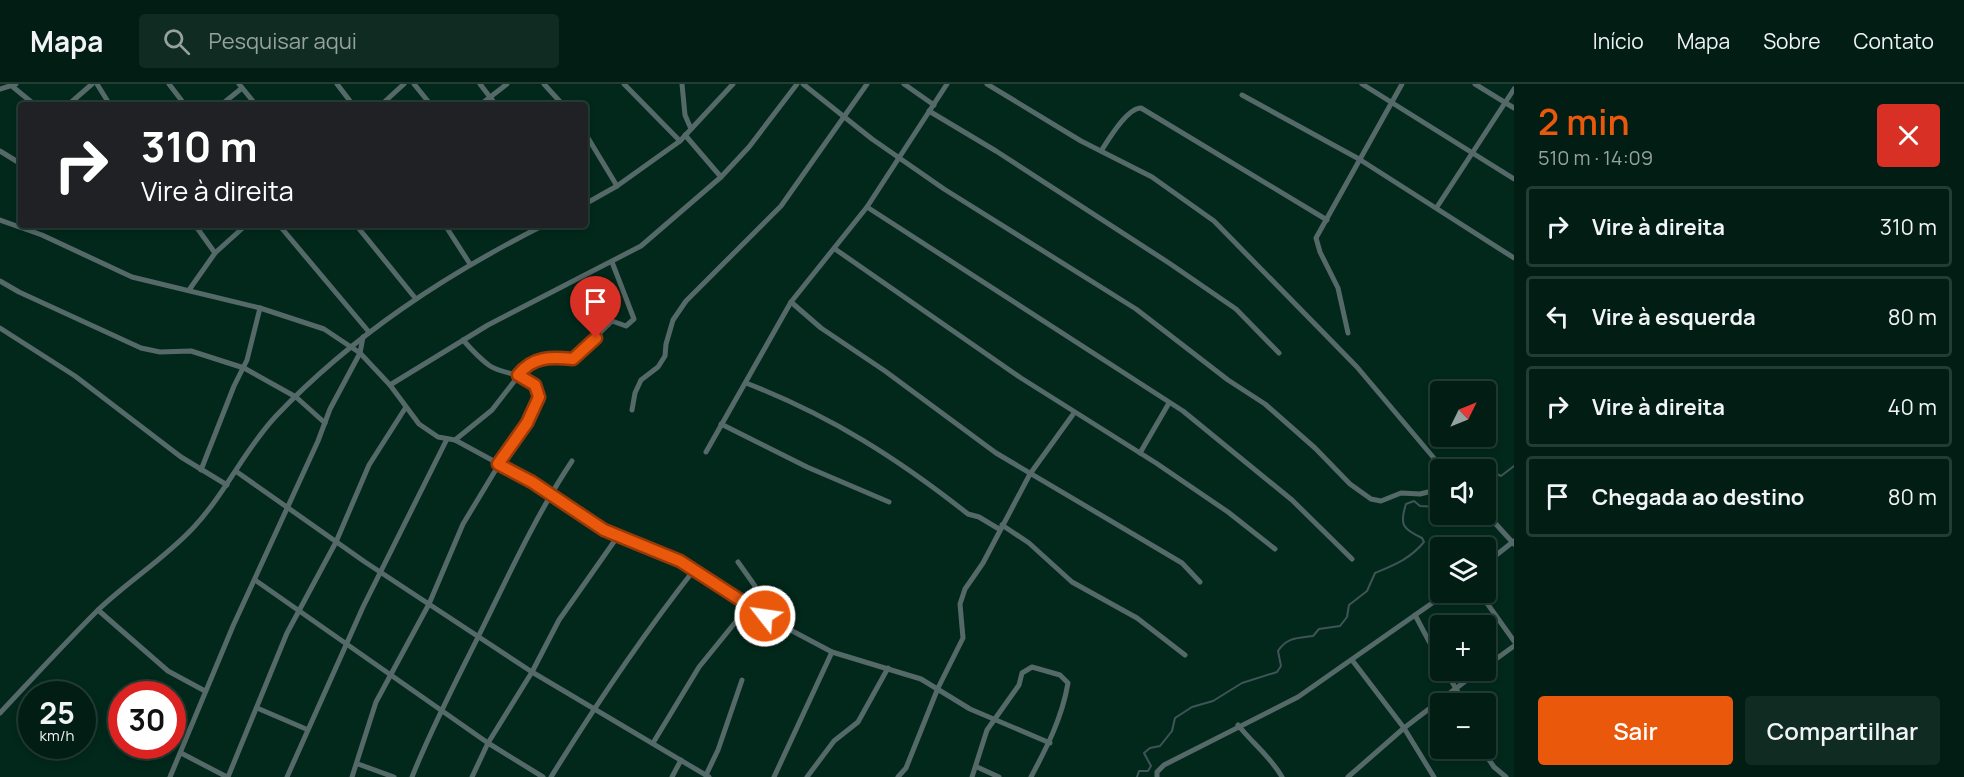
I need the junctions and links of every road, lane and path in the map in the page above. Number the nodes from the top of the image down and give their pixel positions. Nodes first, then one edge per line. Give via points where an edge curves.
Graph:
1 (92, 84) edge
2 (97, 84) edge
3 (169, 84) edge
4 (337, 84) edge
5 (404, 84) edge
6 (414, 84) edge
7 (480, 84) edge
8 (507, 84) edge
9 (544, 84) edge
10 (624, 84) edge
11 (682, 84) edge
12 (733, 84) edge
13 (797, 84) edge
14 (804, 84) edge
15 (867, 84) edge
16 (904, 84) edge
17 (947, 84) edge
18 (987, 84) edge
19 (1362, 84) edge
20 (1402, 84) edge
21 (1475, 84) edge
22 (15, 85) edge
23 (241, 86) edge
24 (0, 89) edge
25 (1514, 89) edge
26 (1242, 95) dead end
27 (491, 98) junction
28 (1392, 101) junction
29 (32, 102) edge
30 (71, 102) edge
31 (108, 102) edge
32 (183, 102) edge
33 (224, 102) edge
34 (254, 102) edge
35 (351, 102) edge
36 (384, 102) edge
37 (429, 102) edge
38 (485, 102) edge
39 (494, 102) edge
40 (560, 102) edge
41 (1506, 102) junction
42 (934, 105) junction
43 (1514, 108) edge
44 (929, 111) junction
45 (843, 117) junction
46 (691, 129) junction
47 (685, 135) junction
48 (588, 138) edge
49 (680, 141) junction
50 (0, 151) edge
51 (1101, 151) junction
52 (1472, 151) junction
53 (900, 158) junction
54 (1359, 159) junction
55 (18, 162) edge
56 (721, 177) junction
57 (1514, 178) edge
58 (617, 186) junction
59 (588, 202) edge
60 (867, 207) junction
61 (1437, 207) junction
62 (0, 219) edge
63 (1327, 220) junction
64 (18, 226) edge
65 (24, 228) edge
66 (197, 228) edge
67 (243, 228) edge
68 (282, 228) edge
69 (358, 228) edge
70 (447, 228) edge
71 (528, 228) edge
72 (538, 228) edge
73 (531, 231) junction
74 (835, 249) junction
75 (215, 253) junction
76 (1514, 258) edge
77 (612, 261) junction
78 (470, 264) junction
79 (0, 280) edge
80 (189, 290) junction
81 (416, 299) junction
82 (791, 302) junction
83 (260, 308) junction
84 (0, 328) edge
85 (369, 332) junction
86 (1348, 333) dead end
87 (363, 336) junction
88 (463, 340) junction
89 (350, 346) junction
90 (360, 353) junction
91 (1279, 353) dead end
92 (244, 368) junction
93 (518, 375) junction
94 (746, 383) junction
95 (390, 385) junction
96 (296, 397) junction
97 (1169, 403) junction
98 (406, 407) junction
99 (632, 410) dead end
100 (1074, 413) junction
101 (325, 423) junction
102 (721, 424) junction
103 (447, 439) junction
104 (455, 440) junction
105 (706, 452) dead end
106 (1140, 453) junction
107 (1435, 459) edge
108 (572, 461) dead end
109 (498, 464) junction
110 (201, 470) junction
111 (237, 472) junction
112 (1030, 474) junction
113 (227, 485) junction
114 (1430, 492) edge
115 (550, 495) junction
116 (889, 502) dead end
117 (286, 509) junction
118 (1496, 524) edge
119 (1000, 527) junction
120 (618, 536) junction
121 (336, 542) junction
122 (1513, 542) edge
123 (1275, 549) dead end
124 (1496, 555) edge
125 (1352, 559) dead end
126 (738, 562) dead end
127 (694, 570) junction
128 (381, 572) junction
129 (255, 580) junction
130 (1200, 582) dead end
131 (1432, 603) edge
132 (1487, 603) edge
133 (429, 604) junction
134 (749, 608) junction
135 (299, 609) junction
136 (98, 610) junction
137 (1415, 615) junction
138 (479, 636) junction
139 (1514, 641) edge
140 (1430, 643) edge
141 (346, 644) junction
142 (1514, 646) edge
143 (832, 652) junction
144 (1185, 655) dead end
145 (1496, 659) edge
146 (1352, 660) junction
147 (888, 668) junction
148 (532, 672) junction
149 (391, 674) junction
150 (741, 680) dead end
151 (1450, 681) edge
152 (1466, 681) edge
153 (938, 688) junction
154 (1455, 689) junction
155 (206, 691) junction
156 (1458, 693) edge
157 (257, 708) junction
158 (442, 709) junction
159 (593, 710) junction
160 (0, 713) edge
161 (994, 719) junction
162 (1238, 725) junction
163 (1404, 728) junction
164 (306, 729) junction
165 (186, 741) edge
166 (488, 743) junction
167 (653, 743) junction
168 (1050, 743) junction
169 (186, 756) edge
170 (178, 759) edge
171 (1489, 759) edge
172 (681, 760) junction
173 (358, 764) junction
174 (977, 767) junction
175 (707, 776) edge
176 (1351, 776) edge
177 (170, 777) edge
178 (228, 777) edge
179 (287, 777) edge
180 (352, 777) edge
181 (394, 777) edge
182 (412, 777) edge
183 (472, 777) edge
184 (543, 777) edge
185 (551, 777) edge
186 (672, 777) edge
187 (774, 777) edge
188 (807, 777) edge
189 (898, 777) edge
190 (972, 777) edge
191 (999, 777) edge
192 (1031, 777) edge
193 (1157, 777) edge
194 (1282, 777) edge
195 (1434, 777) edge
196 (1506, 777) edge

1 - 30 street
2 - 31 street
3 - 32 street
4 - 35 street
5 - 36 street
6 - 37 street
7 - 27 street
8 - 27 street
9 - 40 street
10 - 49 street
11 - 46 street
12 - 46 street
13 - 56 street
14 - 45 street
15 - 45 street
16 - 42 street
17 - 42 street
18 - 51 street
19 - 28 street
20 - 28 street
21 - 41 street
22 - 24 street
22 - 29 street
23 - 33 street
23 - 34 street
25 - 41 street
26 - 54 street
27 - 38 street
27 - 39 street
28 - 52 street
28 - 54 street
41 - 43 street
41 - 52 street
42 - 44 street
44 - 53 street
44 - 91 street via 1236,309
45 - 53 street
45 - 99 street via 781,206 686,301 673,320 665,356 641,380
46 - 47 street
47 - 49 street
47 - 56 street
48 - 58 street
49 - 58 street
50 - 55 street
51 - 63 street via 1117,127 1133,110 1141,108
51 - 107 street via 1152,177 1214,221 1357,368
52 - 57 street
52 - 61 street
53 - 60 street
53 - 114 street via 1136,309 1265,404 1371,499 1381,501 1401,493
54 - 61 street
54 - 63 street
56 - 77 street via 641,246
58 - 59 street
60 - 74 street
60 - 97 street
61 - 76 street
62 - 64 street
63 - 86 street via 1316,238 1338,288
65 - 80 street via 132,277
66 - 75 street
67 - 75 street
68 - 85 street
69 - 81 street
70 - 78 street
71 - 73 street
72 - 73 street
73 - 78 street
74 - 82 street
74 - 100 street via 946,329
75 - 80 street
77 - 88 street
77 - 93 street via 634,319 626,326 612,321 573,359 537,359
78 - 81 street
79 - 92 street via 141,348 191,351
80 - 83 street
81 - 85 street
82 - 94 street
82 - 112 street via 974,438
83 - 89 street via 324,329
83 - 92 street
84 - 110 street via 75,376
85 - 87 street
87 - 89 street
87 - 90 street
88 - 93 street via 491,367
88 - 95 street
89 - 90 street
89 - 96 street
90 - 95 street
90 - 101 street
92 - 96 street
92 - 110 street
93 - 104 street via 492,410
93 - 109 street via 535,385 539,397 527,423
94 - 102 street
94 - 119 street via 836,422 906,466 968,514
95 - 98 street
96 - 101 street
96 - 111 street via 258,437
97 - 106 street
97 - 125 street via 1208,429 1232,453 1268,479
98 - 103 street via 419,424
98 - 121 street via 369,465
100 - 106 street
100 - 112 street
101 - 117 street
102 - 105 street
102 - 116 street
103 - 104 street
103 - 128 street
104 - 109 street
106 - 123 street
108 - 115 street
109 - 115 street
109 - 133 street via 463,524
110 - 113 street
111 - 113 street
111 - 117 street
112 - 119 street
112 - 130 street via 1182,563
113 - 136 street via 190,531
115 - 120 street
115 - 138 street
117 - 121 street
117 - 129 street
118 - 122 street
119 - 144 street via 1029,543 1072,582 1137,618
119 - 153 street via 965,589 960,604 963,638
120 - 127 street via 666,554
120 - 148 street via 559,620
121 - 128 street
121 - 135 street
122 - 124 street
126 - 134 street via 755,586 755,598
127 - 134 street
127 - 159 street
128 - 133 street
128 - 141 street
129 - 135 street
129 - 155 street
131 - 137 street
132 - 139 street
133 - 138 street
133 - 149 street
134 - 143 street
134 - 167 street via 699,667
135 - 141 street
135 - 157 street
136 - 155 street via 168,671
136 - 160 street
137 - 140 street
137 - 146 street
138 - 148 street
138 - 158 street
141 - 149 street
141 - 164 street
142 - 145 street
143 - 147 street
143 - 187 street
146 - 162 street via 1298,697
146 - 163 street
147 - 153 street
147 - 188 street via 858,722 834,741
148 - 159 street
148 - 166 street
149 - 158 street
149 - 173 street via 376,702
150 - 175 street
151 - 154 street
152 - 154 street
153 - 161 street
153 - 189 street via 906,768
154 - 156 street
154 - 163 street
155 - 165 street
157 - 164 street
157 - 178 street
158 - 166 street
158 - 182 street
159 - 167 street
159 - 185 street
161 - 168 street
161 - 168 street via 1019,685 1026,668 1060,675 1068,683
161 - 174 street via 982,743
162 - 193 street via 1164,765
162 - 194 street via 1254,746 1270,757
163 - 176 street
163 - 195 street
164 - 179 street
166 - 183 street
166 - 184 street
167 - 172 street
168 - 192 street
169 - 178 street
170 - 177 street
171 - 196 street
172 - 175 street
172 - 186 street
173 - 180 street
173 - 181 street
174 - 190 street
174 - 191 street

